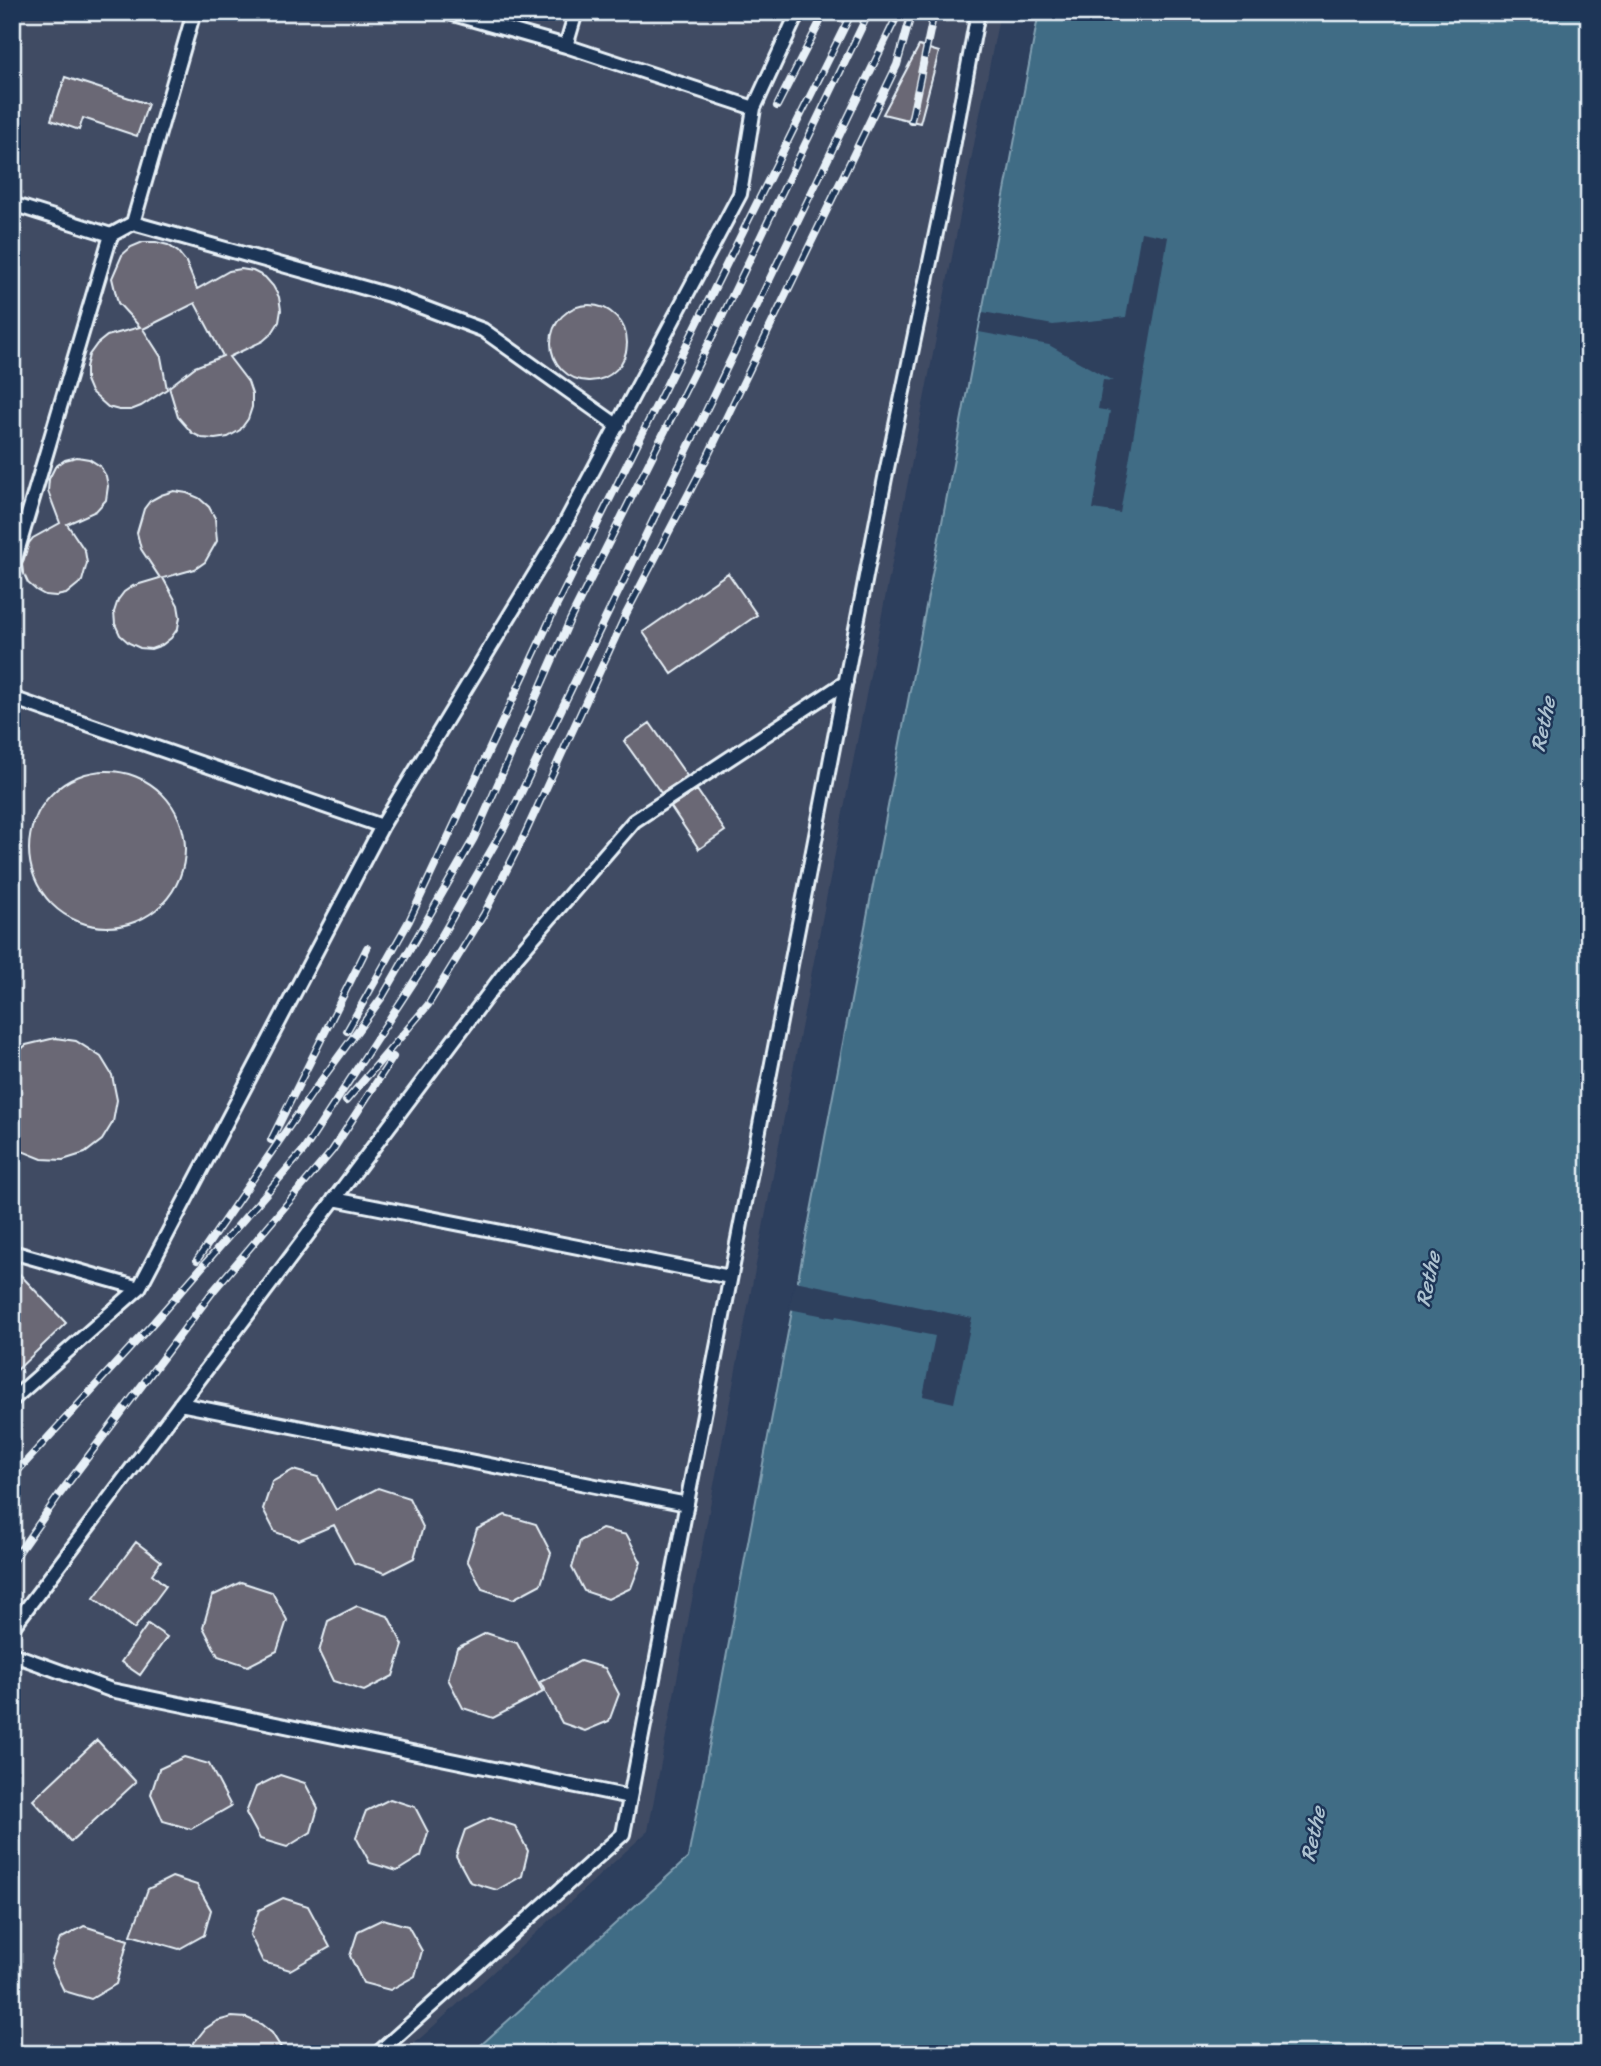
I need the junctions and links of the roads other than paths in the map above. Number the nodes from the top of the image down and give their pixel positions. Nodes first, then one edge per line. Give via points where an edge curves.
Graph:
1 (194, 12) edge
2 (446, 12) edge
3 (576, 12) edge
4 (799, 12) edge
5 (978, 12) edge
6 (566, 46) junction
7 (754, 108) junction
8 (12, 204) edge
9 (133, 223) junction
10 (111, 235) junction
11 (618, 426) junction
12 (12, 569) edge
13 (846, 682) junction
14 (12, 698) edge
15 (382, 826) junction
16 (334, 1199) junction
17 (12, 1252) edge
18 (730, 1277) junction
19 (139, 1289) junction
20 (12, 1400) edge
21 (180, 1404) junction
22 (687, 1504) junction
23 (12, 1628) edge
24 (12, 1654) edge
25 (630, 1797) junction
26 (377, 2054) edge

1 - 9 lane
2 - 6 lane
3 - 6 lane
4 - 7 lane
5 - 13 lane
6 - 7 lane
7 - 11 lane via 740,194
8 - 10 lane
9 - 10 lane
9 - 11 lane via 393,296 483,330
10 - 12 lane
11 - 15 lane via 561,531
13 - 16 lane via 634,821 517,956
13 - 18 lane
14 - 15 lane
15 - 19 lane
16 - 18 lane
16 - 21 lane
17 - 19 lane
18 - 22 lane
19 - 20 lane
21 - 22 lane
21 - 23 lane
22 - 25 lane
24 - 25 lane via 111,1690
25 - 26 lane via 622,1834

